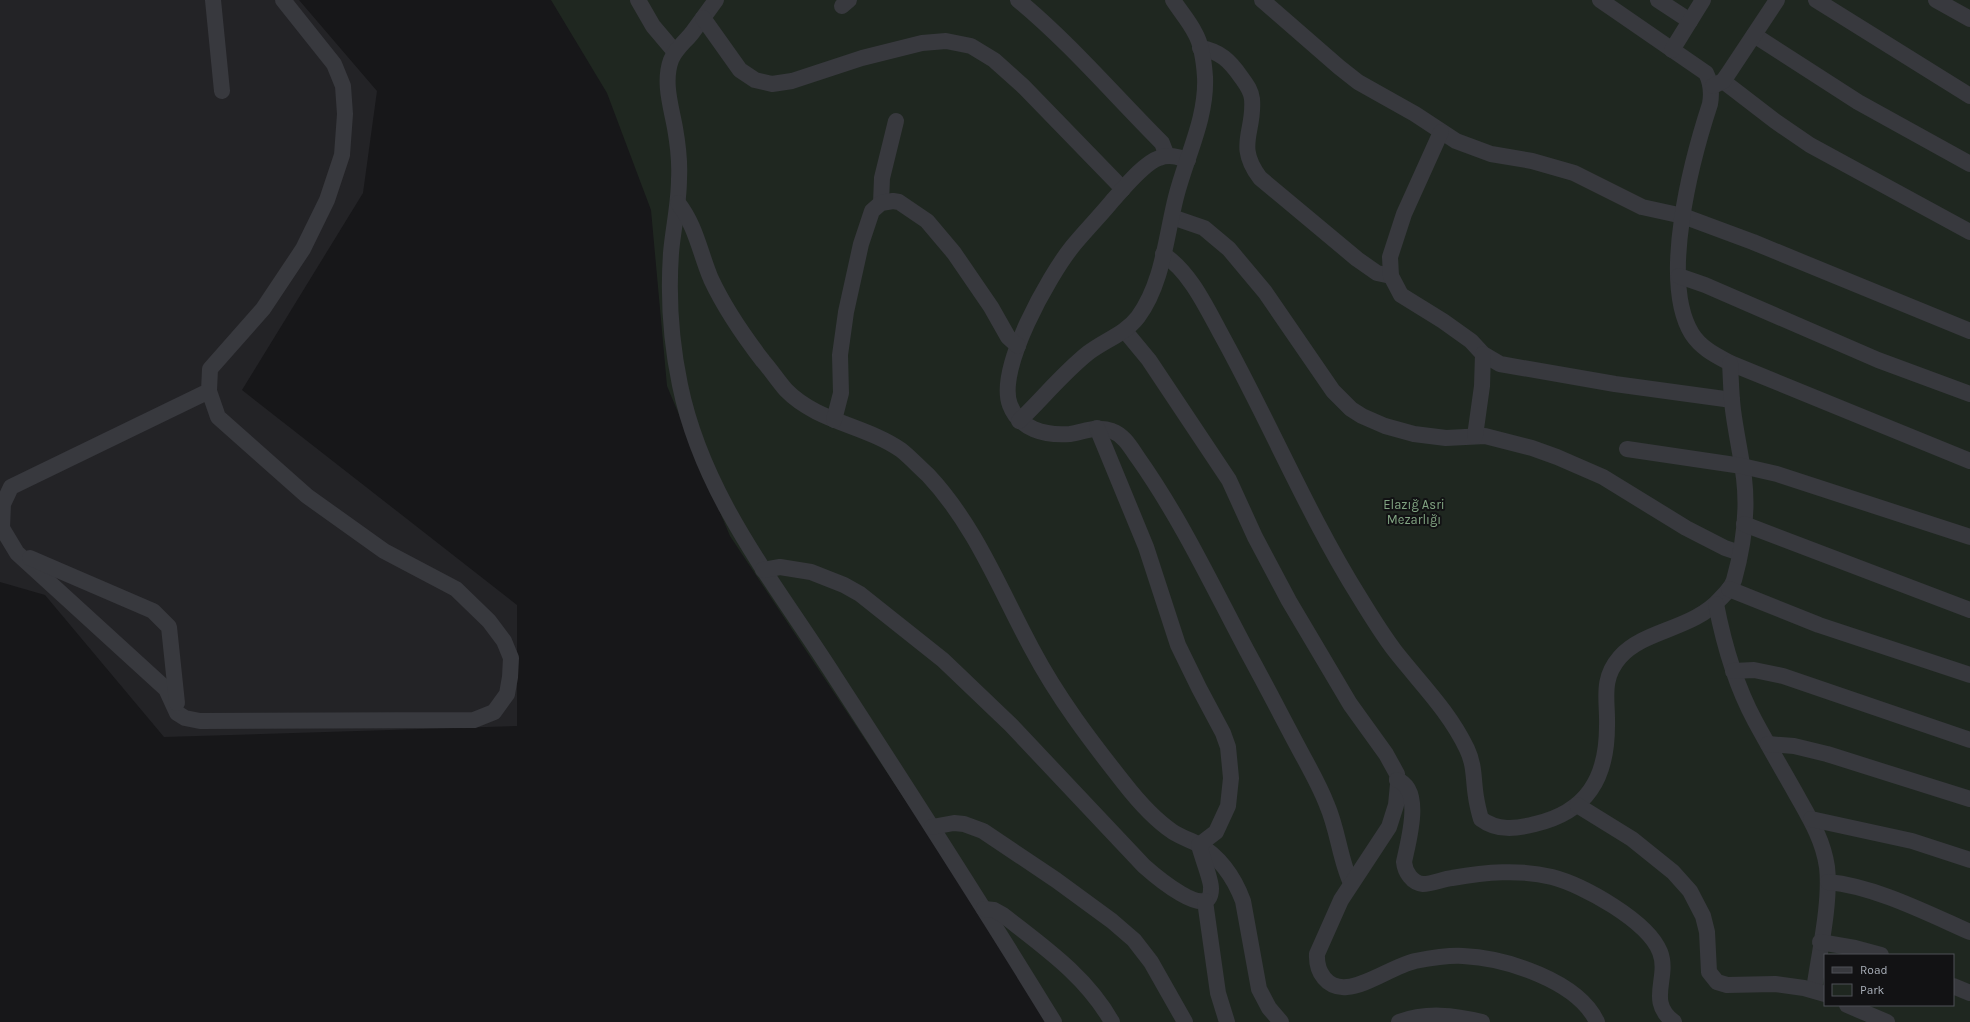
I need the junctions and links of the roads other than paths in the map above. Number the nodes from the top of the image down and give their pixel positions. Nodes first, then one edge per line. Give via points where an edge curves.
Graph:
1 (213, 0) edge
2 (282, 0) edge
3 (638, 0) edge
4 (716, 0) edge
5 (1018, 0) edge
6 (1173, 0) edge
7 (1262, 0) edge
8 (1600, 0) edge
9 (1658, 0) edge
10 (1703, 0) edge
11 (1777, 0) edge
12 (1816, 0) edge
13 (1936, 0) edge
14 (703, 18) junction
15 (1970, 19) edge
16 (1690, 21) junction
17 (1754, 35) junction
18 (1200, 48) junction
19 (1672, 50) junction
20 (675, 52) junction
21 (1717, 84) junction
22 (222, 90) dead end
23 (1970, 96) edge
24 (896, 121) dead end
25 (1441, 132) junction
26 (1167, 156) junction
27 (1188, 160) junction
28 (1970, 164) edge
29 (1123, 189) junction
30 (678, 203) junction
31 (881, 203) junction
32 (1683, 216) junction
33 (1172, 217) junction
34 (1970, 232) edge
35 (1163, 254) junction
36 (1391, 276) junction
37 (1679, 276) junction
38 (1125, 331) junction
39 (1970, 331) edge
40 (1018, 346) junction
41 (1483, 354) junction
42 (1730, 363) junction
43 (209, 390) junction
44 (1970, 394) edge
45 (1732, 400) junction
46 (834, 420) junction
47 (1019, 422) junction
48 (1097, 428) junction
49 (1475, 436) junction
50 (1627, 449) dead end
51 (1970, 461) edge
52 (1742, 466) junction
53 (1744, 524) junction
54 (1970, 537) edge
55 (17, 553) junction
56 (1740, 553) junction
57 (762, 570) junction
58 (1729, 589) junction
59 (1716, 604) junction
60 (1970, 610) edge
61 (1733, 671) junction
62 (1970, 675) edge
63 (178, 713) junction
64 (1970, 740) edge
65 (1768, 744) junction
66 (1397, 780) junction
67 (1970, 799) edge
68 (1577, 805) junction
69 (1811, 819) junction
70 (932, 827) junction
71 (1199, 845) junction
72 (1970, 860) edge
73 (1828, 882) junction
74 (1351, 883) junction
75 (1205, 901) junction
76 (984, 909) junction
77 (1970, 932) edge
78 (1820, 942) junction
79 (1877, 954) edge
80 (1954, 986) edge
81 (1819, 992) edge
82 (1970, 993) edge
83 (1849, 1006) edge
84 (1054, 1022) edge
85 (1112, 1022) edge
86 (1185, 1022) edge
87 (1227, 1022) edge
88 (1281, 1022) edge
89 (1399, 1022) edge
90 (1482, 1022) edge
91 (1597, 1022) edge
92 (1674, 1022) edge
93 (1887, 1022) edge

1 - 22 street
2 - 43 street via 334,64 343,86 345,114 342,155 327,200 303,249 263,309 210,369
3 - 20 street via 653,26
4 - 14 street
5 - 26 street via 1049,26 1162,143
6 - 18 street via 1195,32
7 - 25 street via 1358,82 1415,114
8 - 19 street
9 - 16 street
10 - 16 street
11 - 17 street
12 - 23 street
13 - 15 street
14 - 20 street
14 - 29 street via 740,70 755,80 772,84 792,81 862,58 922,43 946,41 971,46 994,60 1019,82
16 - 19 street
17 - 21 street
17 - 28 street via 1858,102
18 - 27 street via 1205,77 1204,91 1198,128
18 - 36 street via 1214,51 1226,58 1249,88 1252,106 1246,145 1251,165 1260,178 1357,259 1377,273
19 - 21 street via 1706,73
20 - 30 street via 669,68 668,92 679,158
21 - 32 street via 1690,178
21 - 34 street via 1810,145
24 - 31 street via 882,178
25 - 32 street via 1484,152 1555,166 1637,205
25 - 36 street via 1404,214 1390,257
26 - 27 street via 1178,156
26 - 29 street via 1152,162
27 - 33 street
29 - 40 street via 1071,248 1047,285
30 - 46 street via 688,215 713,282 736,325 786,390 812,409
30 - 57 street via 670,286 674,356 680,388 708,470 736,527
31 - 40 street via 899,202 927,221 954,253 1008,337
31 - 46 street via 872,210 861,244 846,312 840,355 840,393
32 - 37 street via 1679,242
32 - 39 street via 1831,273
33 - 35 street
33 - 49 street via 1204,228 1229,249 1265,292 1333,391 1351,409 1373,422 1414,434 1446,438
35 - 38 street via 1156,282 1147,303
35 - 68 street via 1183,272 1207,310 1320,528 1360,598 1395,650 1437,701 1466,747 1474,769 1481,819 1487,824 1501,828 1531,825 1560,817
36 - 41 street via 1401,296 1443,321 1471,341
37 - 42 street via 1684,316 1692,334 1704,347
37 - 44 street via 1878,360
38 - 47 street via 1088,353
38 - 66 street via 1149,360 1229,480 1255,537 1290,601 1350,704 1386,754 1397,774
40 - 47 street via 1008,378 1007,391 1010,406
41 - 45 street via 1512,368
41 - 49 street via 1482,386
42 - 45 street
42 - 51 street
43 - 55 street via 11,487 3,504 2,528
43 - 63 street via 218,417 307,496 384,551 456,589 489,621 504,641 510,658 510,677 507,694 494,712 474,720 200,721 185,718
45 - 52 street
46 - 71 street via 900,450 942,491 967,526 1048,678 1082,730 1149,811 1174,832
47 - 48 street via 1035,430 1056,434
48 - 71 street via 1146,547 1178,645 1223,732 1228,747 1231,778 1228,806 1216,832
48 - 74 street via 1105,428 1120,435 1138,457 1181,523 1327,804
49 - 56 street via 1495,438 1532,448 1583,467 1623,488 1686,528
50 - 52 street
52 - 53 street via 1745,494
52 - 54 street via 1777,474
53 - 56 street
53 - 60 street
55 - 63 street via 166,689
55 - 63 street via 153,611 169,627
56 - 58 street via 1733,583
57 - 70 street via 812,640
57 - 75 street via 780,567 811,572 860,594 943,660 1011,724 1144,866 1190,898 1199,902
58 - 59 street
58 - 62 street via 1819,625
59 - 61 street
59 - 68 street via 1693,620 1636,644 1619,658 1608,678 1606,689 1607,726 1602,762 1595,783
61 - 64 street via 1754,670 1783,676
61 - 65 street
65 - 67 street via 1794,746 1820,753
65 - 69 street
66 - 74 street via 1396,805 1388,827
66 - 92 street via 1408,787 1413,809 1404,862 1410,877 1422,884 1491,873 1524,872 1568,882 1598,896 1629,918 1656,944 1663,969 1659,990 1660,1003 1667,1016
68 - 81 street via 1632,839 1686,886 1703,916 1707,932 1708,972 1716,982 1727,985 1775,984
69 - 72 street via 1912,841
69 - 73 street via 1824,852
70 - 76 street
70 - 86 street via 959,824 983,831 1112,921 1134,940 1152,962
71 - 75 street via 1211,886 1211,894
71 - 88 street via 1224,866 1239,889 1259,989 1268,1008
73 - 77 street via 1868,890
73 - 78 street
74 - 91 street via 1317,954 1322,976 1333,985 1354,986 1397,967 1429,958 1478,957 1509,965 1551,981 1573,993 1582,1000
75 - 87 street via 1218,993
76 - 84 street
76 - 85 street via 994,910 1003,915 1069,967 1091,991
78 - 79 street
78 - 81 street
80 - 82 street
83 - 93 street
89 - 90 street via 1437,1015

